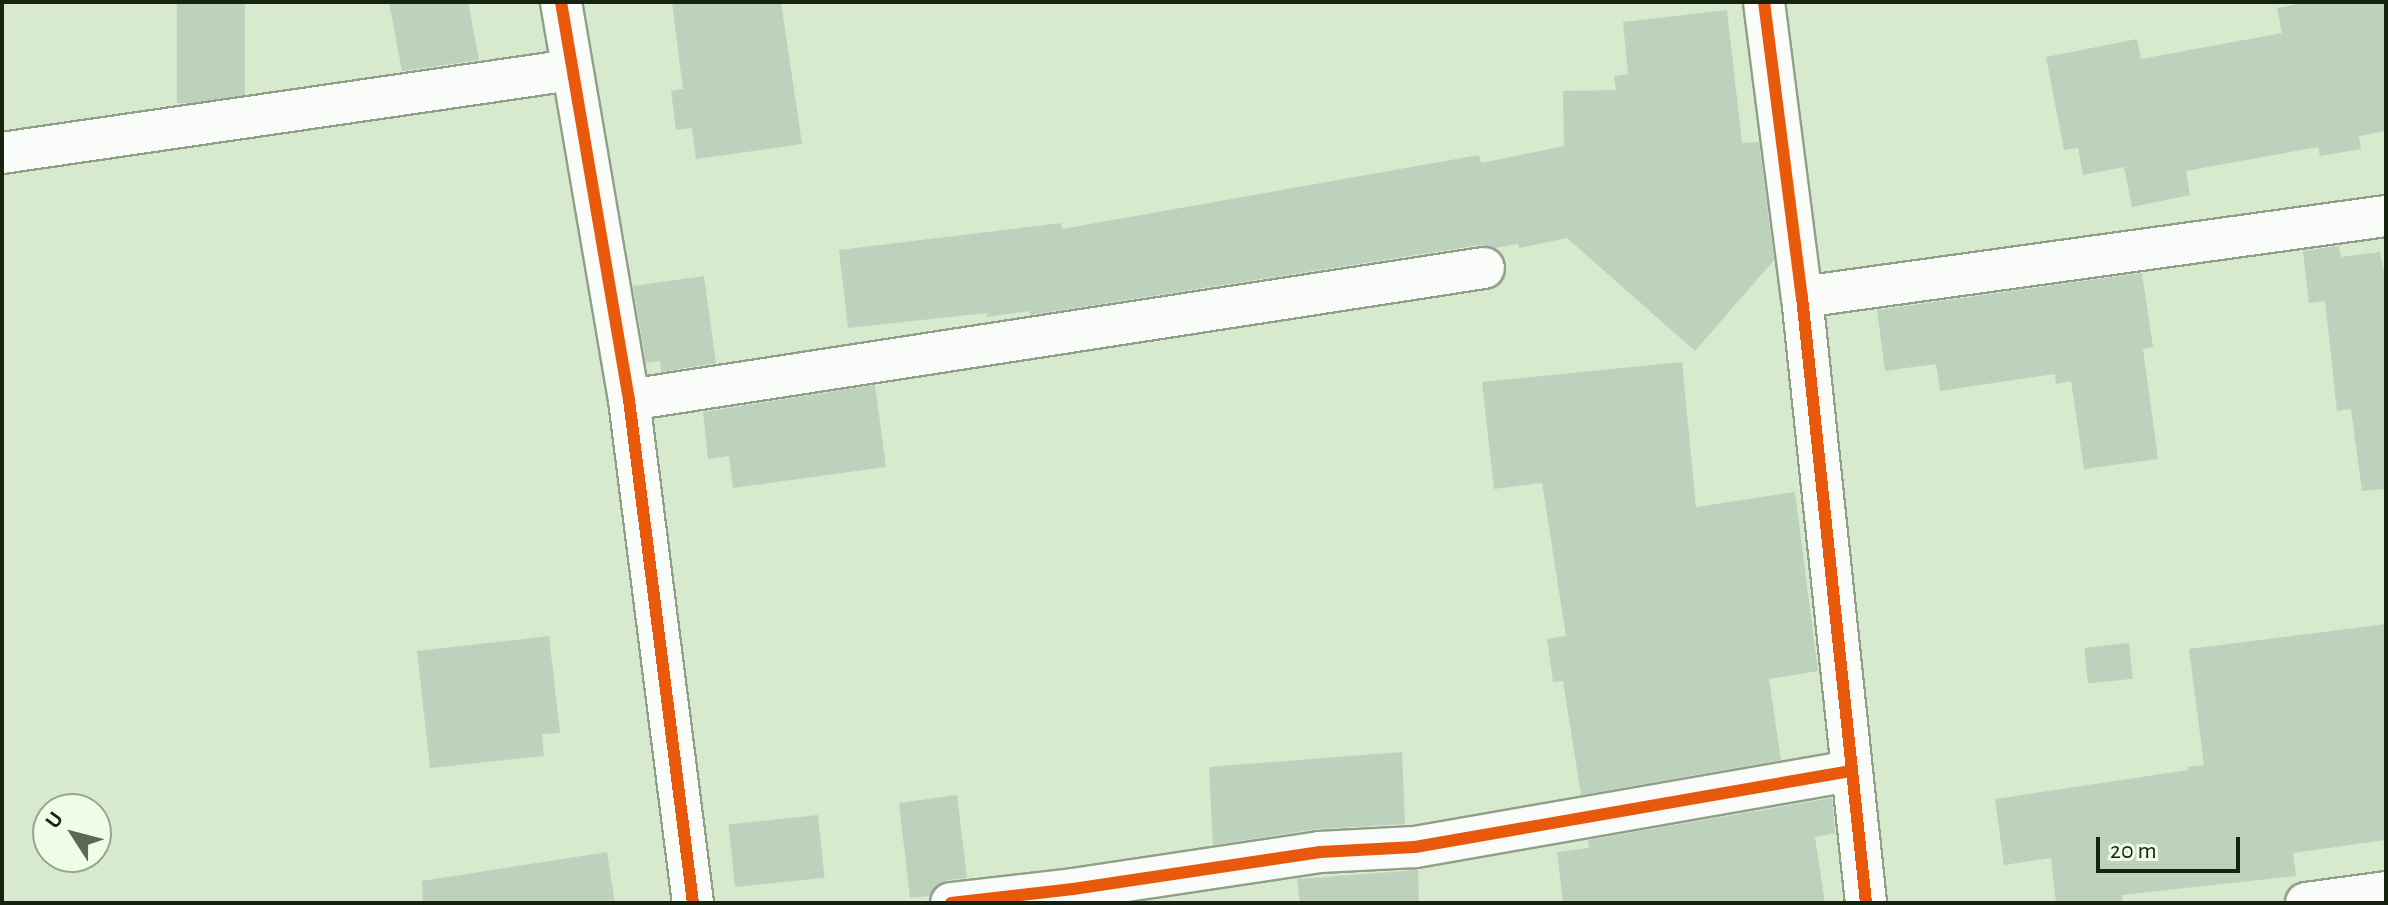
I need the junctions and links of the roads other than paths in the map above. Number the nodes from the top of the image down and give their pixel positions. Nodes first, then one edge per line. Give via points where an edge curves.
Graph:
1 (561, 2) edge
2 (1764, 2) edge
3 (571, 70) junction
4 (2, 153) edge
5 (2386, 216) edge
6 (1484, 268) dead end
7 (1802, 297) junction
8 (629, 400) junction
9 (1851, 771) junction
10 (2386, 892) edge
11 (693, 903) edge
12 (951, 903) edge
13 (1866, 903) edge
14 (2306, 903) edge

1 - 3 street
2 - 7 street
3 - 4 street
3 - 8 street
5 - 7 street
6 - 8 street
7 - 9 street
8 - 11 street
9 - 12 street via 1415,847 1320,852
9 - 13 street
10 - 14 street

